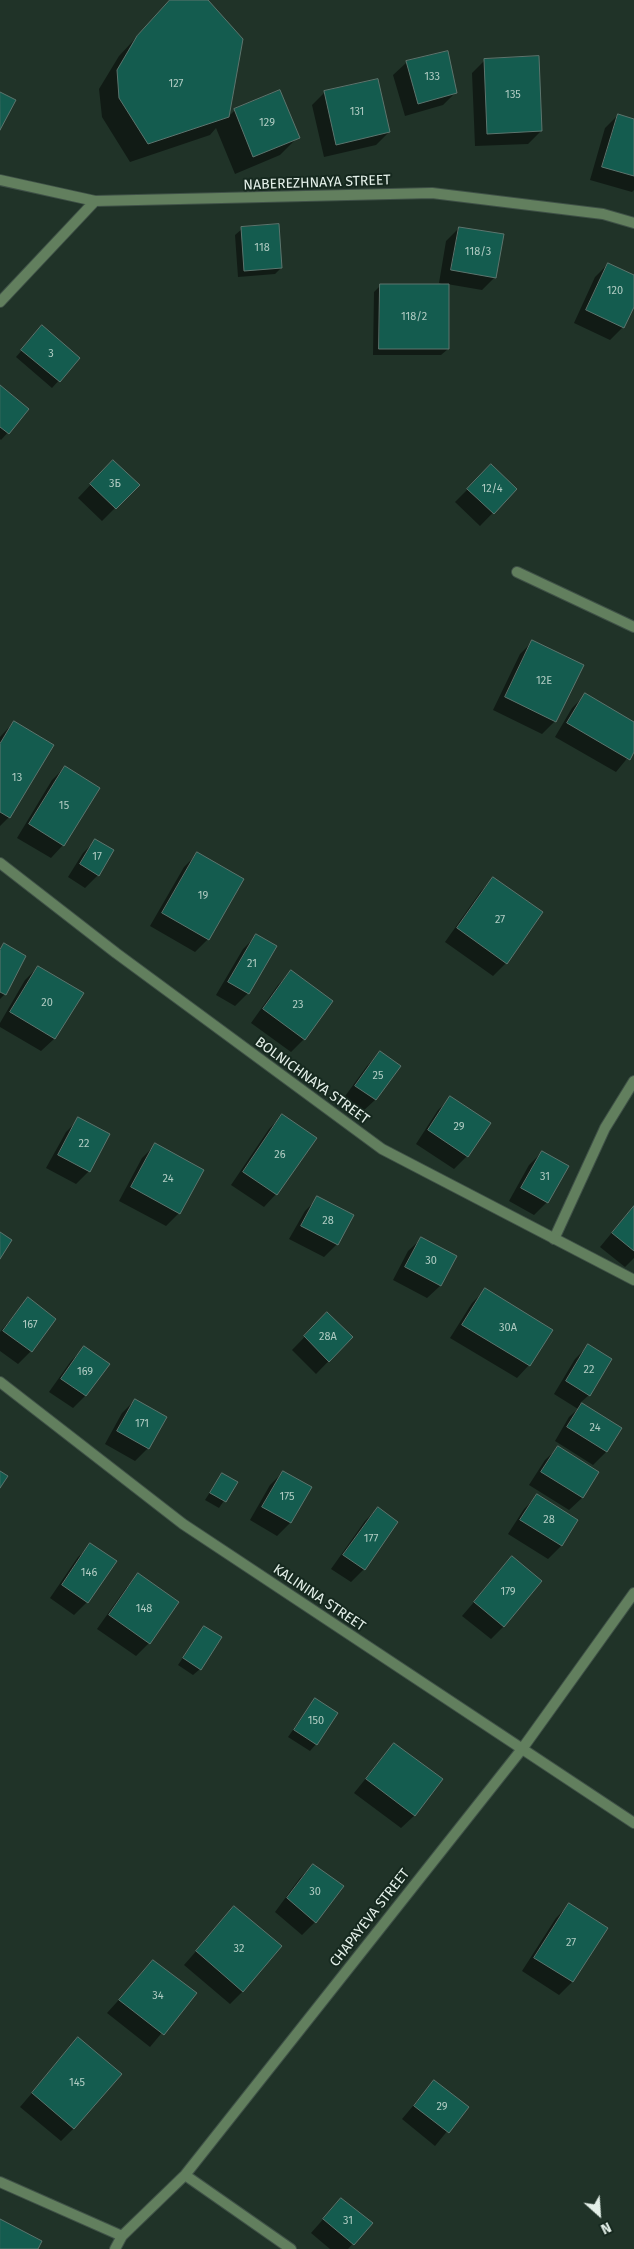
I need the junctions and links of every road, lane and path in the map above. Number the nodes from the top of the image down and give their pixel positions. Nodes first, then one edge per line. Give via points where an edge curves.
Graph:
1 (0, 180) edge
2 (95, 201) junction
3 (634, 222) edge
4 (0, 302) edge
5 (518, 572) dead end
6 (634, 627) edge
7 (0, 863) edge
8 (634, 1081) edge
9 (554, 1239) junction
10 (634, 1280) edge
11 (0, 1382) edge
12 (634, 1593) edge
13 (522, 1749) junction
14 (634, 1823) edge
15 (185, 2175) junction
16 (0, 2182) edge
17 (122, 2236) junction
18 (115, 2249) edge
19 (291, 2249) edge

1 - 2 street, NABEREZHNAYA STREET
2 - 3 street, NABEREZHNAYA STREET via 432,193 603,214
2 - 4 street
5 - 6 street
7 - 9 street, BOLNICHNAYA STREET via 116,953 382,1149
8 - 9 street via 605,1128
9 - 10 street, BOLNICHNAYA STREET
11 - 13 street, KALININA STREET via 183,1524
12 - 13 street, CHAPAYEVA STREET
13 - 14 street, KALININA STREET
13 - 15 street, CHAPAYEVA STREET
15 - 17 street, CHAPAYEVA STREET
15 - 19 street
16 - 17 street
17 - 18 street, CHAPAYEVA STREET

